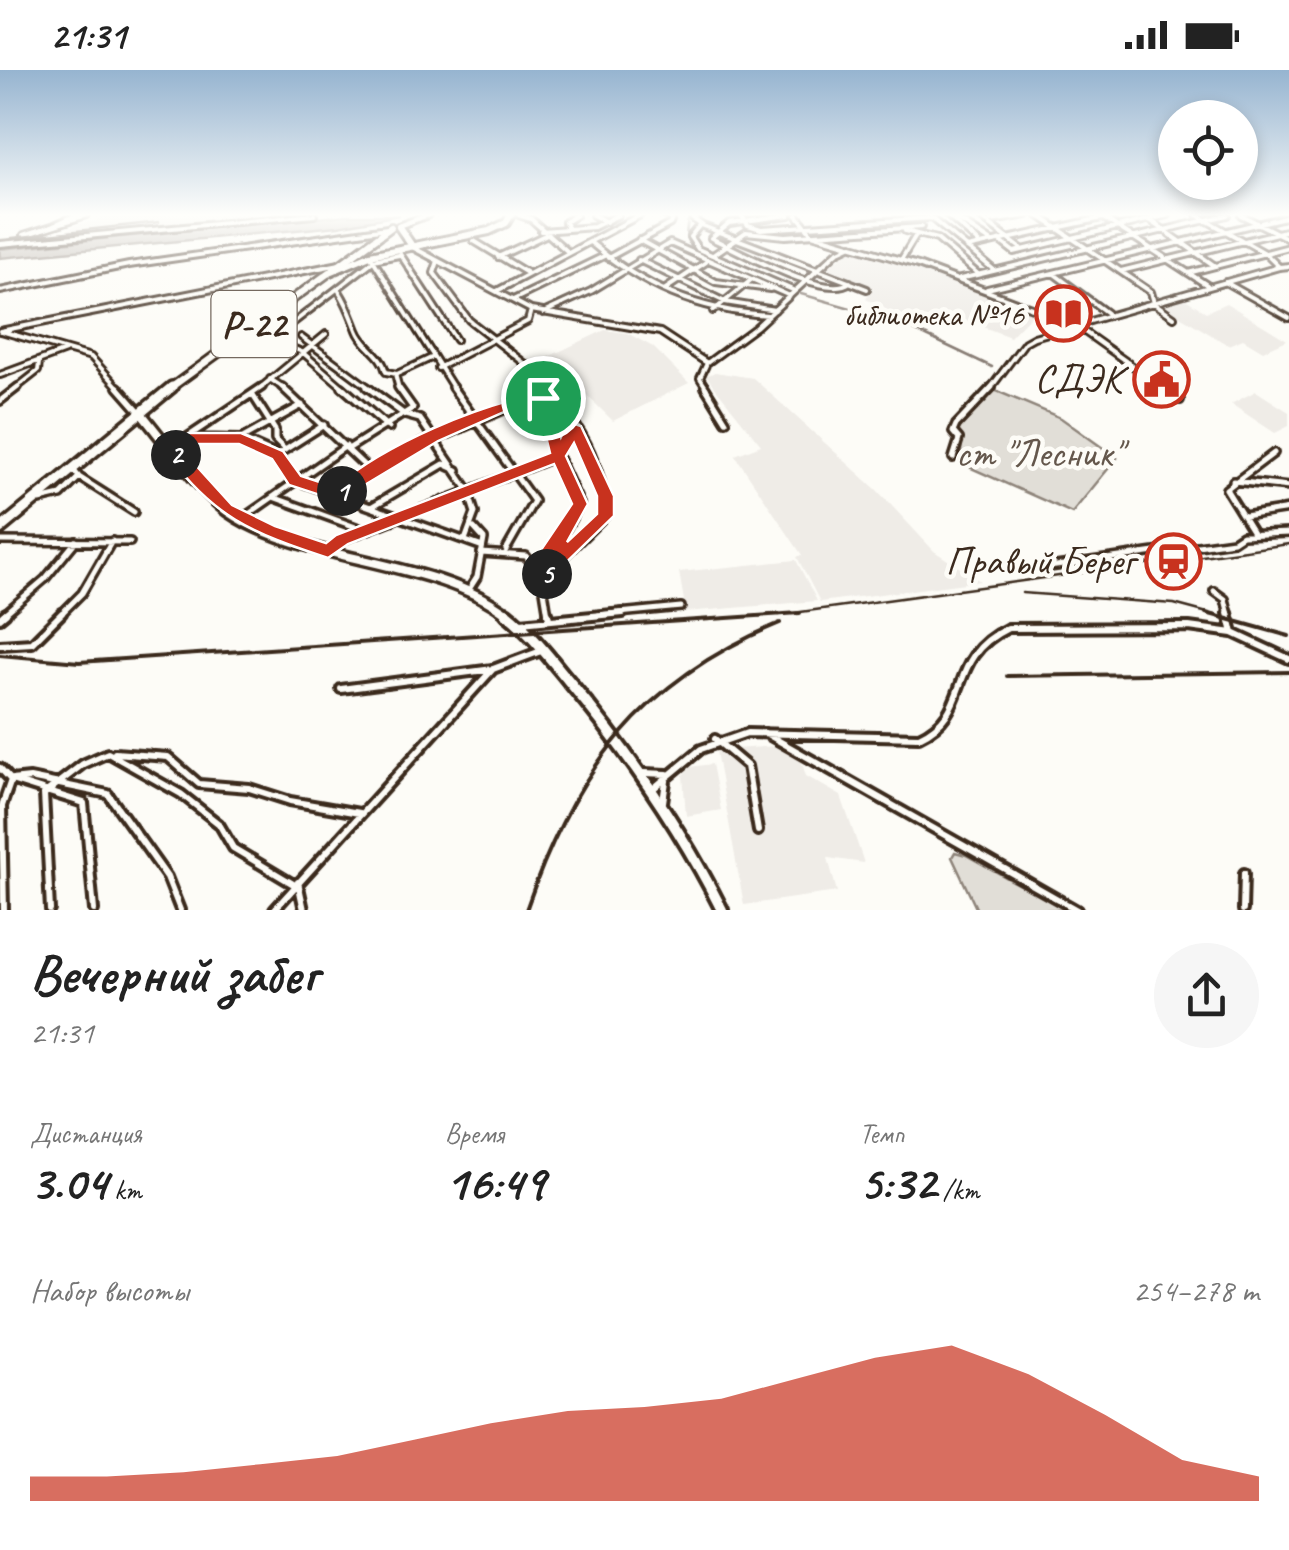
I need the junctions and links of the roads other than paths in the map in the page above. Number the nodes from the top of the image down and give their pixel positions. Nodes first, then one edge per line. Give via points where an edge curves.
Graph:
1 (195, 254) edge
2 (354, 254) edge
3 (370, 254) edge
4 (382, 254) edge
5 (399, 254) edge
6 (401, 254) edge
7 (425, 254) edge
8 (494, 254) edge
9 (503, 254) edge
10 (561, 254) edge
11 (603, 254) edge
12 (611, 254) edge
13 (649, 254) edge
14 (657, 254) edge
15 (691, 254) edge
16 (710, 254) edge
17 (741, 254) edge
18 (780, 254) edge
19 (839, 254) edge
20 (882, 254) edge
21 (905, 254) edge
22 (955, 254) edge
23 (975, 254) edge
24 (1063, 254) edge
25 (1094, 254) edge
26 (1126, 254) edge
27 (1159, 254) edge
28 (1196, 254) joint
29 (1256, 254) edge
30 (1266, 254) edge
31 (713, 256) joint
32 (372, 257) junction
33 (498, 257) junction
34 (606, 257) junction
35 (639, 260) junction
36 (901, 260) junction
37 (1103, 260) junction
38 (1168, 260) junction
39 (438, 262) junction
40 (706, 262) junction
41 (340, 264) junction
42 (1215, 266) junction
43 (1289, 266) edge
44 (1279, 267) junction
45 (819, 269) junction
46 (625, 270) junction
47 (994, 270) junction
48 (330, 272) junction
49 (692, 272) junction
50 (1120, 272) junction
51 (527, 273) junction
52 (1053, 273) junction
53 (1188, 273) junction
54 (978, 274) junction
55 (678, 280) junction
56 (751, 280) junction
57 (958, 280) junction
58 (1222, 280) junction
59 (806, 281) junction
60 (850, 282) junction
61 (1206, 285) junction
62 (773, 289) junction
63 (868, 289) dead end
64 (0, 290) edge
65 (664, 290) junction
66 (984, 290) junction
67 (339, 291) junction
68 (498, 291) junction
69 (738, 291) junction
70 (1150, 292) junction
71 (792, 293) junction
72 (1165, 297) junction
73 (512, 300) junction
74 (1153, 301) junction
75 (725, 302) junction
76 (531, 310) junction
77 (775, 310) junction
78 (712, 311) junction
79 (1106, 313) junction
80 (541, 314) junction
81 (768, 315) junction
82 (1174, 317) dead end
83 (1289, 318) edge
84 (1072, 322) junction
85 (0, 331) edge
86 (326, 334) dead end
87 (301, 336) dead end
88 (456, 340) dead end
89 (493, 340) junction
90 (314, 344) junction
91 (68, 350) junction
92 (302, 352) junction
93 (432, 358) junction
94 (704, 362) junction
95 (39, 363) junction
96 (438, 368) junction
97 (395, 374) junction
98 (0, 375) edge
99 (270, 379) junction
100 (252, 394) junction
101 (546, 397) junction
102 (1180, 400) dead end
103 (0, 401) edge
104 (302, 405) junction
105 (140, 412) junction
106 (405, 415) junction
107 (726, 420) dead end
108 (474, 421) junction
109 (269, 424) junction
110 (324, 426) junction
111 (574, 426) junction
112 (388, 427) junction
113 (189, 438) junction
114 (241, 439) junction
115 (434, 439) junction
116 (171, 448) junction
117 (347, 448) junction
118 (285, 450) junction
119 (1274, 453) dead end
120 (278, 455) junction
121 (558, 456) junction
122 (953, 458) dead end
123 (72, 467) junction
124 (370, 472) junction
125 (459, 472) junction
126 (512, 475) junction
127 (79, 476) junction
128 (295, 480) junction
129 (1233, 481) junction
130 (1289, 487) edge
131 (468, 492) junction
132 (338, 494) junction
133 (272, 497) junction
134 (32, 502) junction
135 (370, 507) junction
136 (1289, 509) edge
137 (134, 512) dead end
138 (1244, 516) junction
139 (243, 518) junction
140 (402, 518) junction
141 (474, 528) junction
142 (0, 529) edge
143 (366, 531) junction
144 (1289, 533) edge
145 (1254, 534) junction
146 (464, 540) junction
147 (0, 541) edge
148 (76, 541) junction
149 (112, 541) junction
150 (130, 542) dead end
151 (480, 550) junction
152 (506, 550) junction
153 (328, 551) junction
154 (538, 566) junction
155 (1042, 568) dead end
156 (542, 578) junction
157 (468, 591) junction
158 (1214, 591) dead end
159 (681, 608) dead end
160 (0, 618) edge
161 (549, 619) junction
162 (521, 622) junction
163 (1233, 633) junction
164 (0, 644) edge
165 (543, 650) junction
166 (1289, 659) edge
167 (493, 670) junction
168 (342, 689) dead end
169 (763, 732) junction
170 (715, 739) junction
171 (112, 754) junction
172 (0, 768) edge
173 (644, 773) junction
174 (667, 774) junction
175 (12, 780) junction
176 (60, 784) junction
177 (654, 788) junction
178 (3, 793) edge
179 (44, 794) junction
180 (664, 803) junction
181 (361, 812) junction
182 (758, 832) dead end
183 (1244, 872) dead end
184 (296, 883) junction
185 (4, 910) edge
186 (50, 910) edge
187 (94, 910) edge
188 (180, 910) edge
189 (274, 910) edge
190 (304, 910) edge
191 (722, 910) edge
192 (1077, 910) edge
193 (1243, 910) edge

1 - 64 street
2 - 41 main road
3 - 32 main road
4 - 32 highway, Р-22
5 - 32 street
6 - 88 street
7 - 39 street
8 - 33 street
9 - 33 street
10 - 51 street
11 - 34 street
12 - 34 street
13 - 35 street
14 - 49 street
15 - 40 street
16 - 31 street
17 - 59 street
18 - 45 street
19 - 45 street
20 - 36 street
21 - 36 street
22 - 54 street
23 - 47 street
24 - 47 street
25 - 37 street
26 - 37 street
27 - 38 street
28 - 38 street
28 - 42 street
29 - 42 street
30 - 44 street
31 - 71 street
32 - 48 highway, Р-22
32 - 67 street
32 - 93 street
33 - 51 street
34 - 46 street
34 - 73 street
35 - 46 street
35 - 55 street
36 - 57 street
37 - 50 street
37 - 52 street
38 - 50 street
38 - 53 street
39 - 68 street
39 - 89 street via 434,273 452,301
40 - 49 street
40 - 56 street
41 - 48 main road
41 - 85 street
42 - 53 street
43 - 44 street
44 - 58 street
45 - 59 street
45 - 60 street
46 - 65 street
46 - 80 street
47 - 54 street
48 - 105 highway, Р-22
49 - 55 street
49 - 69 street
50 - 70 street
51 - 68 street
52 - 66 street
52 - 79 street
53 - 61 street
54 - 57 street
55 - 65 street
55 - 75 street
56 - 62 street
56 - 69 street
57 - 66 street
58 - 61 street
58 - 83 street
59 - 60 street via 823,288
59 - 71 street
60 - 63 street
61 - 72 street
62 - 69 street
62 - 71 street
65 - 78 street
66 - 84 street
67 - 92 street via 270,340
67 - 97 street via 355,316 357,334 386,363 384,370
68 - 73 street
69 - 75 street
70 - 72 street
70 - 74 street
71 - 77 street
72 - 74 street
73 - 76 street
74 - 79 street
74 - 82 street
75 - 77 street
75 - 78 street
76 - 80 street
76 - 89 street via 529,319
77 - 81 street
78 - 81 street
79 - 84 street
80 - 94 street via 660,332
81 - 94 street
84 - 102 street
84 - 122 street via 1024,342 990,391 956,424
85 - 91 street
86 - 90 street
87 - 90 street
89 - 96 street
89 - 101 street via 548,388
90 - 92 street
90 - 106 street
91 - 95 street
91 - 105 street via 95,360
92 - 99 street
92 - 112 street
93 - 96 street
93 - 97 street
94 - 107 street via 701,380
95 - 98 street
95 - 103 street via 38,372
96 - 108 street
97 - 106 street via 401,396 412,406
99 - 100 street
99 - 104 street
100 - 109 street
100 - 113 street
101 - 108 street via 508,404
101 - 111 street via 572,414
101 - 121 street
104 - 109 street
104 - 110 street
105 - 116 main road
105 - 123 highway, Р-22
106 - 112 street
106 - 115 street via 419,417
108 - 115 street
108 - 126 street
109 - 114 street
109 - 118 street
110 - 117 street
110 - 118 street
111 - 121 street
111 - 156 street via 606,496 606,516
112 - 117 street
113 - 114 street
113 - 116 street
114 - 120 street
115 - 124 street
115 - 125 street
116 - 139 main road via 204,490
117 - 124 street
117 - 128 street
118 - 120 street
119 - 129 street
120 - 128 street
121 - 126 street
121 - 154 street via 580,504
123 - 127 street
123 - 134 highway, Р-22
124 - 132 street
125 - 131 street
125 - 135 street via 444,464
126 - 131 street
126 - 152 street via 534,504
127 - 134 street via 61,495
127 - 137 street
128 - 132 street
128 - 133 street
129 - 130 street
129 - 138 street via 1226,489
131 - 140 street
131 - 141 street
132 - 135 street
133 - 139 street
133 - 143 street
134 - 142 highway, Р-22
135 - 140 street
136 - 138 street
138 - 145 street
139 - 153 main road
140 - 143 street
140 - 146 street
141 - 146 street
141 - 151 street via 483,535
143 - 153 street
144 - 145 street
145 - 155 street
146 - 151 street
147 - 148 street
148 - 149 street
148 - 160 street via 45,580
149 - 150 street
149 - 164 street via 82,593 28,646
151 - 152 street
151 - 157 street
152 - 154 street
153 - 157 main road
154 - 156 street
156 - 161 street
157 - 162 main road
158 - 163 street via 1225,599
159 - 161 street
161 - 162 street
162 - 165 main road
163 - 166 street
163 - 169 street via 1189,627 1008,628 972,646 950,716 937,732 897,740
165 - 167 street
165 - 173 main road
167 - 168 street
167 - 181 street
169 - 170 street
169 - 192 street
170 - 174 street
170 - 182 street via 747,766
171 - 176 street via 89,760
171 - 181 street via 168,757 199,784
171 - 184 street via 181,794 217,822 233,848
172 - 175 street
173 - 174 street
173 - 177 main road
174 - 177 street
174 - 180 street
175 - 176 street
175 - 178 street
175 - 179 street
176 - 179 street
176 - 188 street via 108,794 167,877
177 - 180 main road
178 - 185 street
179 - 186 street
179 - 187 street via 84,803
180 - 191 main road
181 - 184 street
183 - 193 street
184 - 189 street
184 - 190 street

